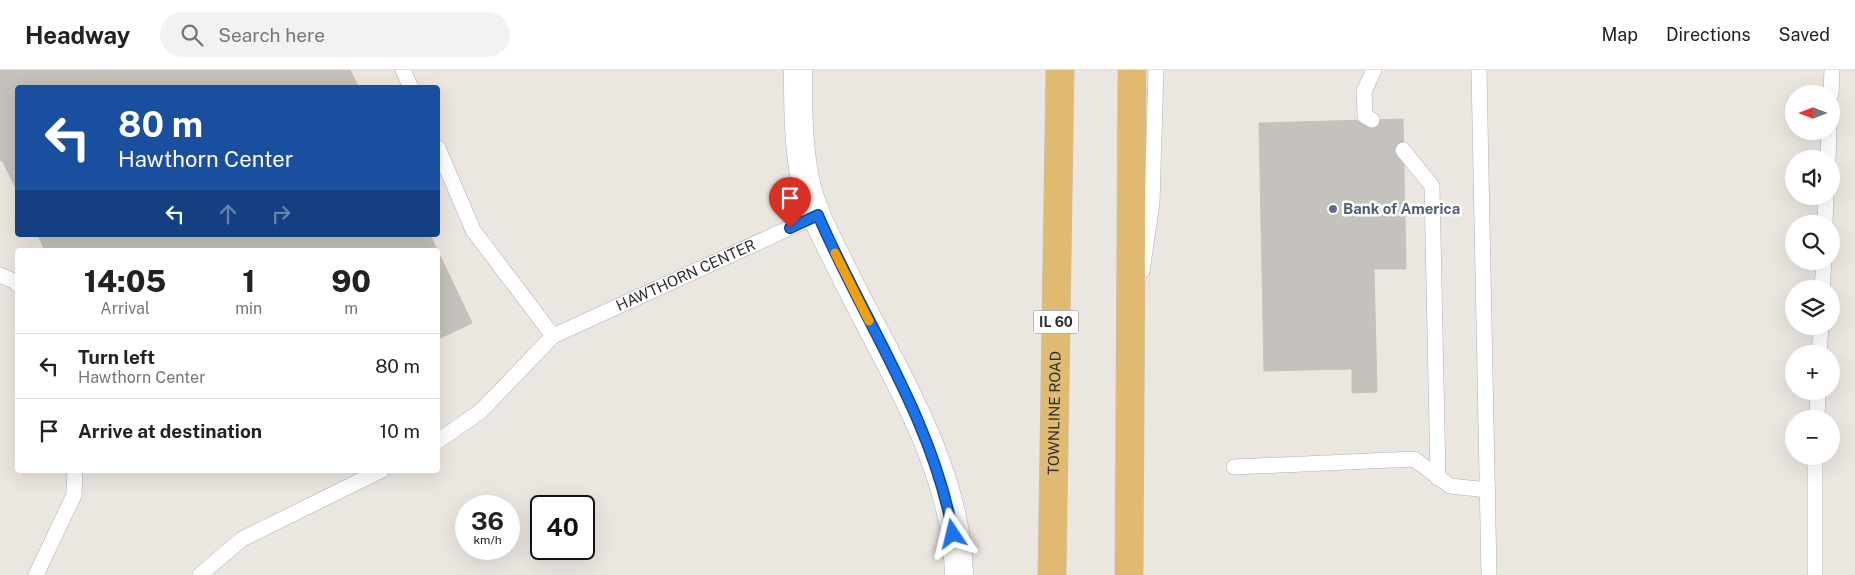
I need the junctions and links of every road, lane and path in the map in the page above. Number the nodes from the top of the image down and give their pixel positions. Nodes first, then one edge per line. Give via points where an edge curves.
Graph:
1 (403, 70) edge
2 (798, 70) edge
3 (1060, 70) edge
4 (1132, 70) edge
5 (1156, 70) edge
6 (1374, 70) edge
7 (1479, 70) edge
8 (1832, 70) edge
9 (410, 85) edge
10 (1831, 85) edge
11 (1372, 120) dead end
12 (1403, 150) dead end
13 (440, 153) edge
14 (818, 215) junction
15 (0, 275) edge
16 (15, 282) edge
17 (553, 336) junction
18 (1130, 352) junction
19 (440, 440) edge
20 (1815, 465) edge
21 (1234, 468) dead end
22 (75, 473) edge
23 (376, 473) edge
24 (1438, 478) junction
25 (1488, 490) junction
26 (36, 575) edge
27 (200, 575) edge
28 (959, 575) edge
29 (1052, 575) edge
30 (1129, 575) edge
31 (1489, 575) edge
32 (1815, 575) edge

1 - 9 lane
2 - 14 street via 798,116 805,180
3 - 29 main road, TOWNLINE ROAD / IL 60
4 - 18 main road
5 - 18 lane via 1152,203
6 - 11 lane via 1364,91 1365,116
7 - 25 lane
8 - 10 lane
12 - 24 lane via 1432,186
13 - 17 lane via 473,230
14 - 17 lane, HAWTHORN CENTER
14 - 28 street via 934,457 948,504
15 - 16 lane
17 - 19 lane, HAWTHORN CENTER via 481,411
18 - 30 main road
20 - 32 lane
21 - 24 lane via 1414,459
22 - 26 lane via 74,495
23 - 27 lane via 242,539
24 - 25 lane via 1450,486
25 - 31 lane

